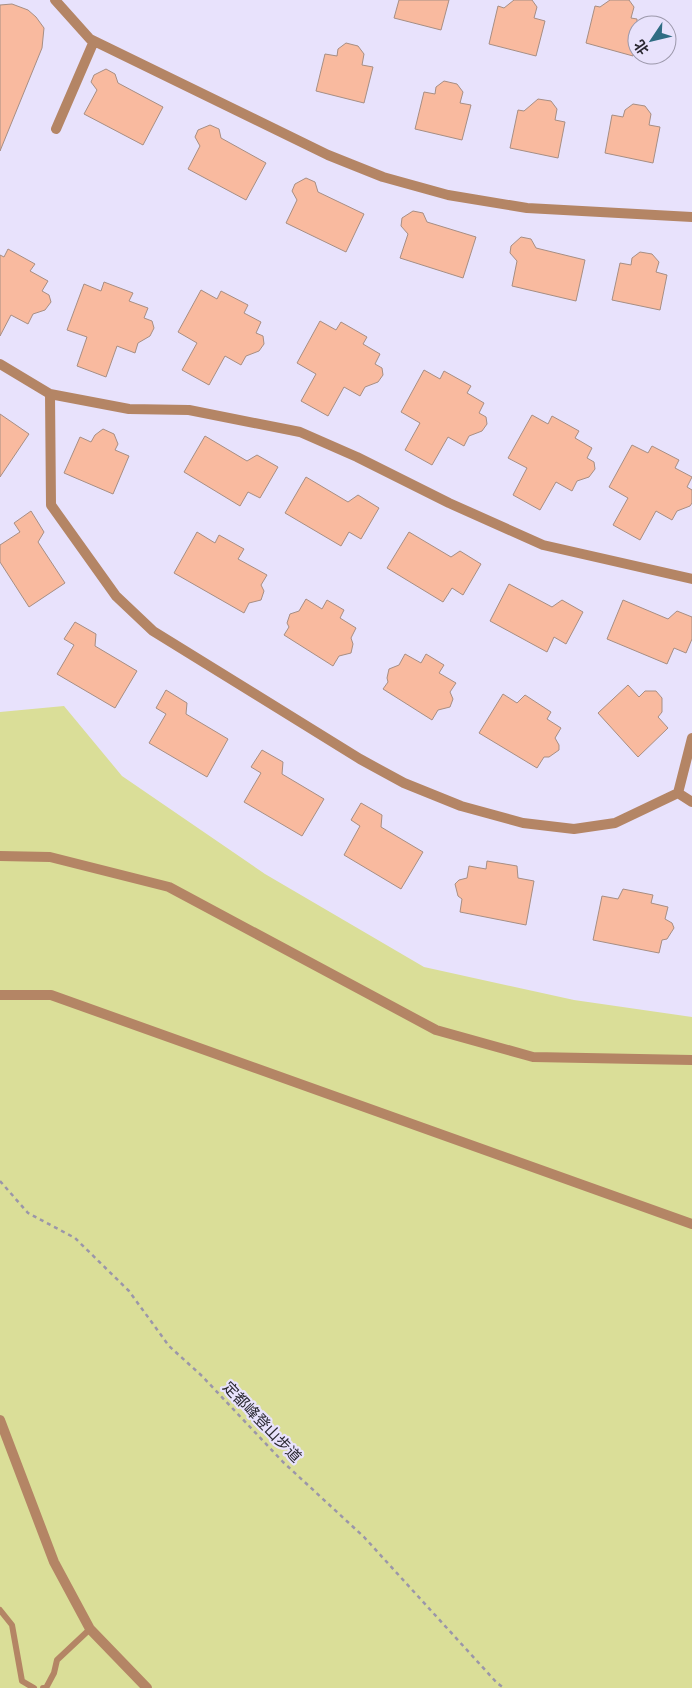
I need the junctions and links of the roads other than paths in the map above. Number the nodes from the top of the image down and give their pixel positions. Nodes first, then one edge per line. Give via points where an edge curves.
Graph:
1 (55, 0) edge
2 (94, 41) junction
3 (56, 129) dead end
4 (692, 217) edge
5 (0, 364) edge
6 (50, 394) junction
7 (692, 580) edge
8 (692, 738) edge
9 (678, 793) junction
10 (692, 802) edge
11 (0, 856) edge
12 (0, 995) edge
13 (692, 1060) edge
14 (692, 1224) edge
15 (0, 1420) edge
16 (0, 1610) edge
17 (90, 1629) junction
18 (34, 1688) edge
19 (42, 1688) edge
20 (147, 1688) edge

1 - 2 street
2 - 3 street
2 - 4 street via 328,155 383,177 448,196 526,208
5 - 6 street
6 - 7 street via 129,409 189,410 300,432 543,545
6 - 9 street via 51,505 116,596 153,631 360,759 404,783 461,806 523,823 574,829 615,823
8 - 9 street
9 - 10 street
11 - 13 street via 50,856 169,887 436,1030 532,1058
12 - 14 street via 51,995
15 - 17 street via 54,1562
16 - 18 lane via 12,1625 22,1681
17 - 19 lane via 57,1660 46,1688
17 - 20 street

